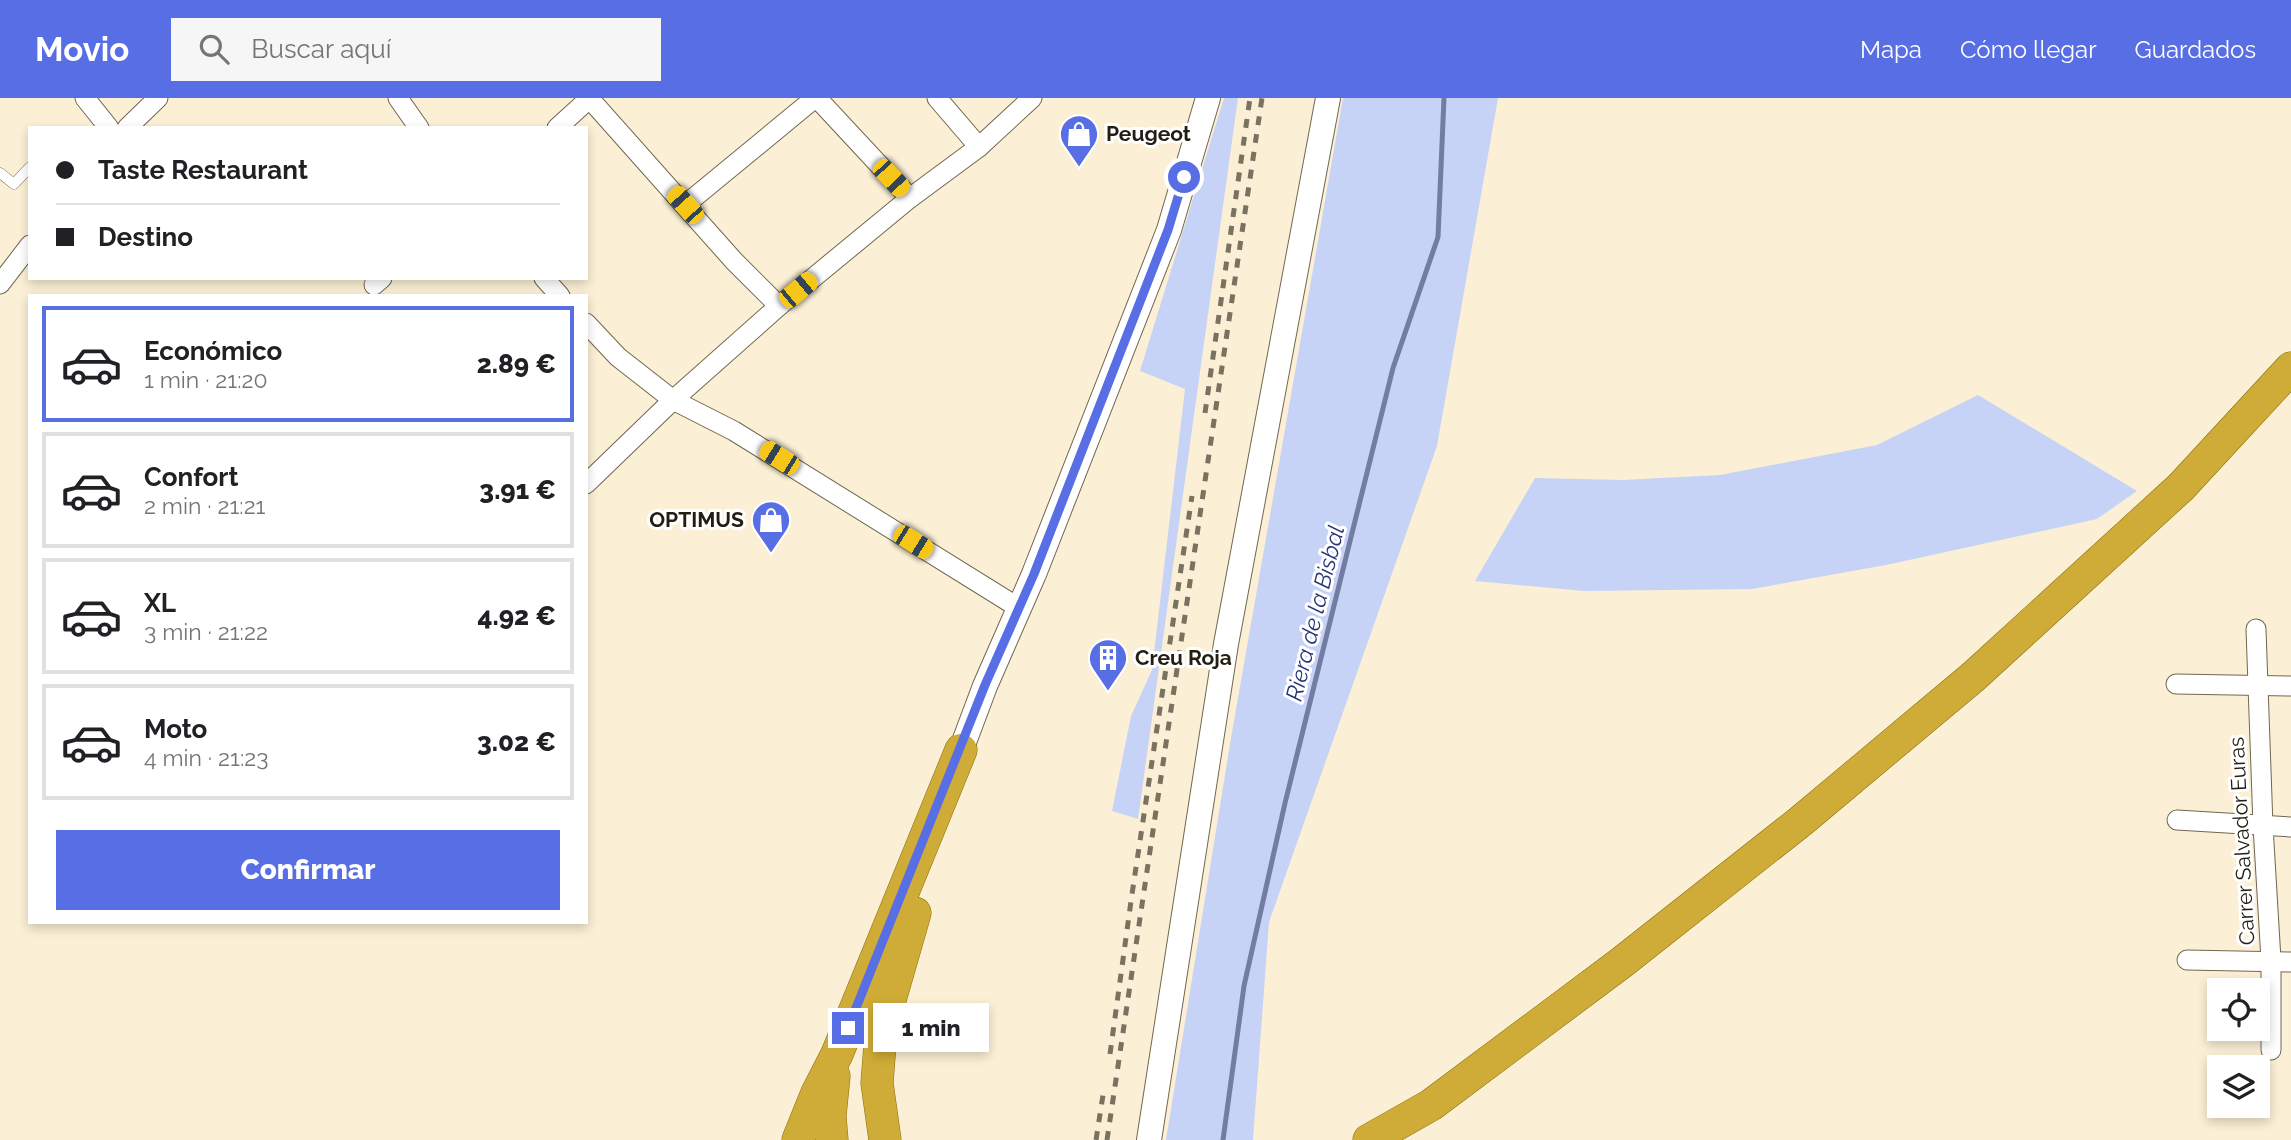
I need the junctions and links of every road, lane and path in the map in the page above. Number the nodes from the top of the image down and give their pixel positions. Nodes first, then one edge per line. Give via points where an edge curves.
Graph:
1 (85, 98) edge
2 (158, 98) edge
3 (398, 98) edge
4 (589, 98) edge
5 (816, 98) edge
6 (937, 98) edge
7 (1032, 98) edge
8 (1208, 98) edge
9 (1328, 98) edge
10 (107, 126) edge
11 (129, 126) edge
12 (418, 126) edge
13 (559, 126) edge
14 (979, 147) junction
15 (28, 169) edge
16 (0, 173) edge
17 (910, 198) junction
18 (685, 205) junction
19 (28, 246) edge
20 (7, 261) edge
21 (546, 280) edge
22 (0, 284) edge
23 (558, 294) edge
24 (779, 306) junction
25 (588, 325) edge
26 (2291, 368) edge
27 (673, 400) junction
28 (588, 482) edge
29 (1019, 608) junction
30 (2256, 629) dead end
31 (2176, 684) dead end
32 (2258, 685) junction
33 (2291, 687) edge
34 (961, 750) junction
35 (2177, 820) dead end
36 (2263, 826) junction
37 (2291, 827) edge
38 (2187, 960) dead end
39 (2271, 960) junction
40 (2291, 962) edge
41 (2271, 1050) dead end
42 (837, 1054) junction
43 (798, 1140) edge
44 (832, 1140) edge
45 (884, 1140) edge
46 (1149, 1140) edge
47 (1369, 1140) edge

1 - 10 street
2 - 11 street
3 - 12 street
4 - 13 street
4 - 18 street
5 - 17 street
5 - 18 street
6 - 14 street
7 - 14 street
8 - 29 street via 1168,230
9 - 46 street via 1226,644
14 - 17 street
15 - 16 lane via 14,184
17 - 24 street
18 - 24 street
19 - 20 street
20 - 22 street
21 - 23 street
24 - 27 street
25 - 27 street via 618,357
26 - 47 highway via 2181,487 1963,685 1801,821 1431,1105
27 - 28 street
27 - 29 street via 734,431
29 - 34 street
30 - 32 street, Carrer Salvador Euras
31 - 32 street
32 - 33 street
32 - 36 street, Carrer Salvador Euras
34 - 42 highway
34 - 45 highway via 943,834 906,938 881,1031 877,1083
35 - 36 street
36 - 37 street
36 - 39 street, Carrer Salvador Euras
38 - 39 street
39 - 40 street
39 - 41 street, Carrer Salvador Euras
42 - 43 highway
42 - 44 highway

